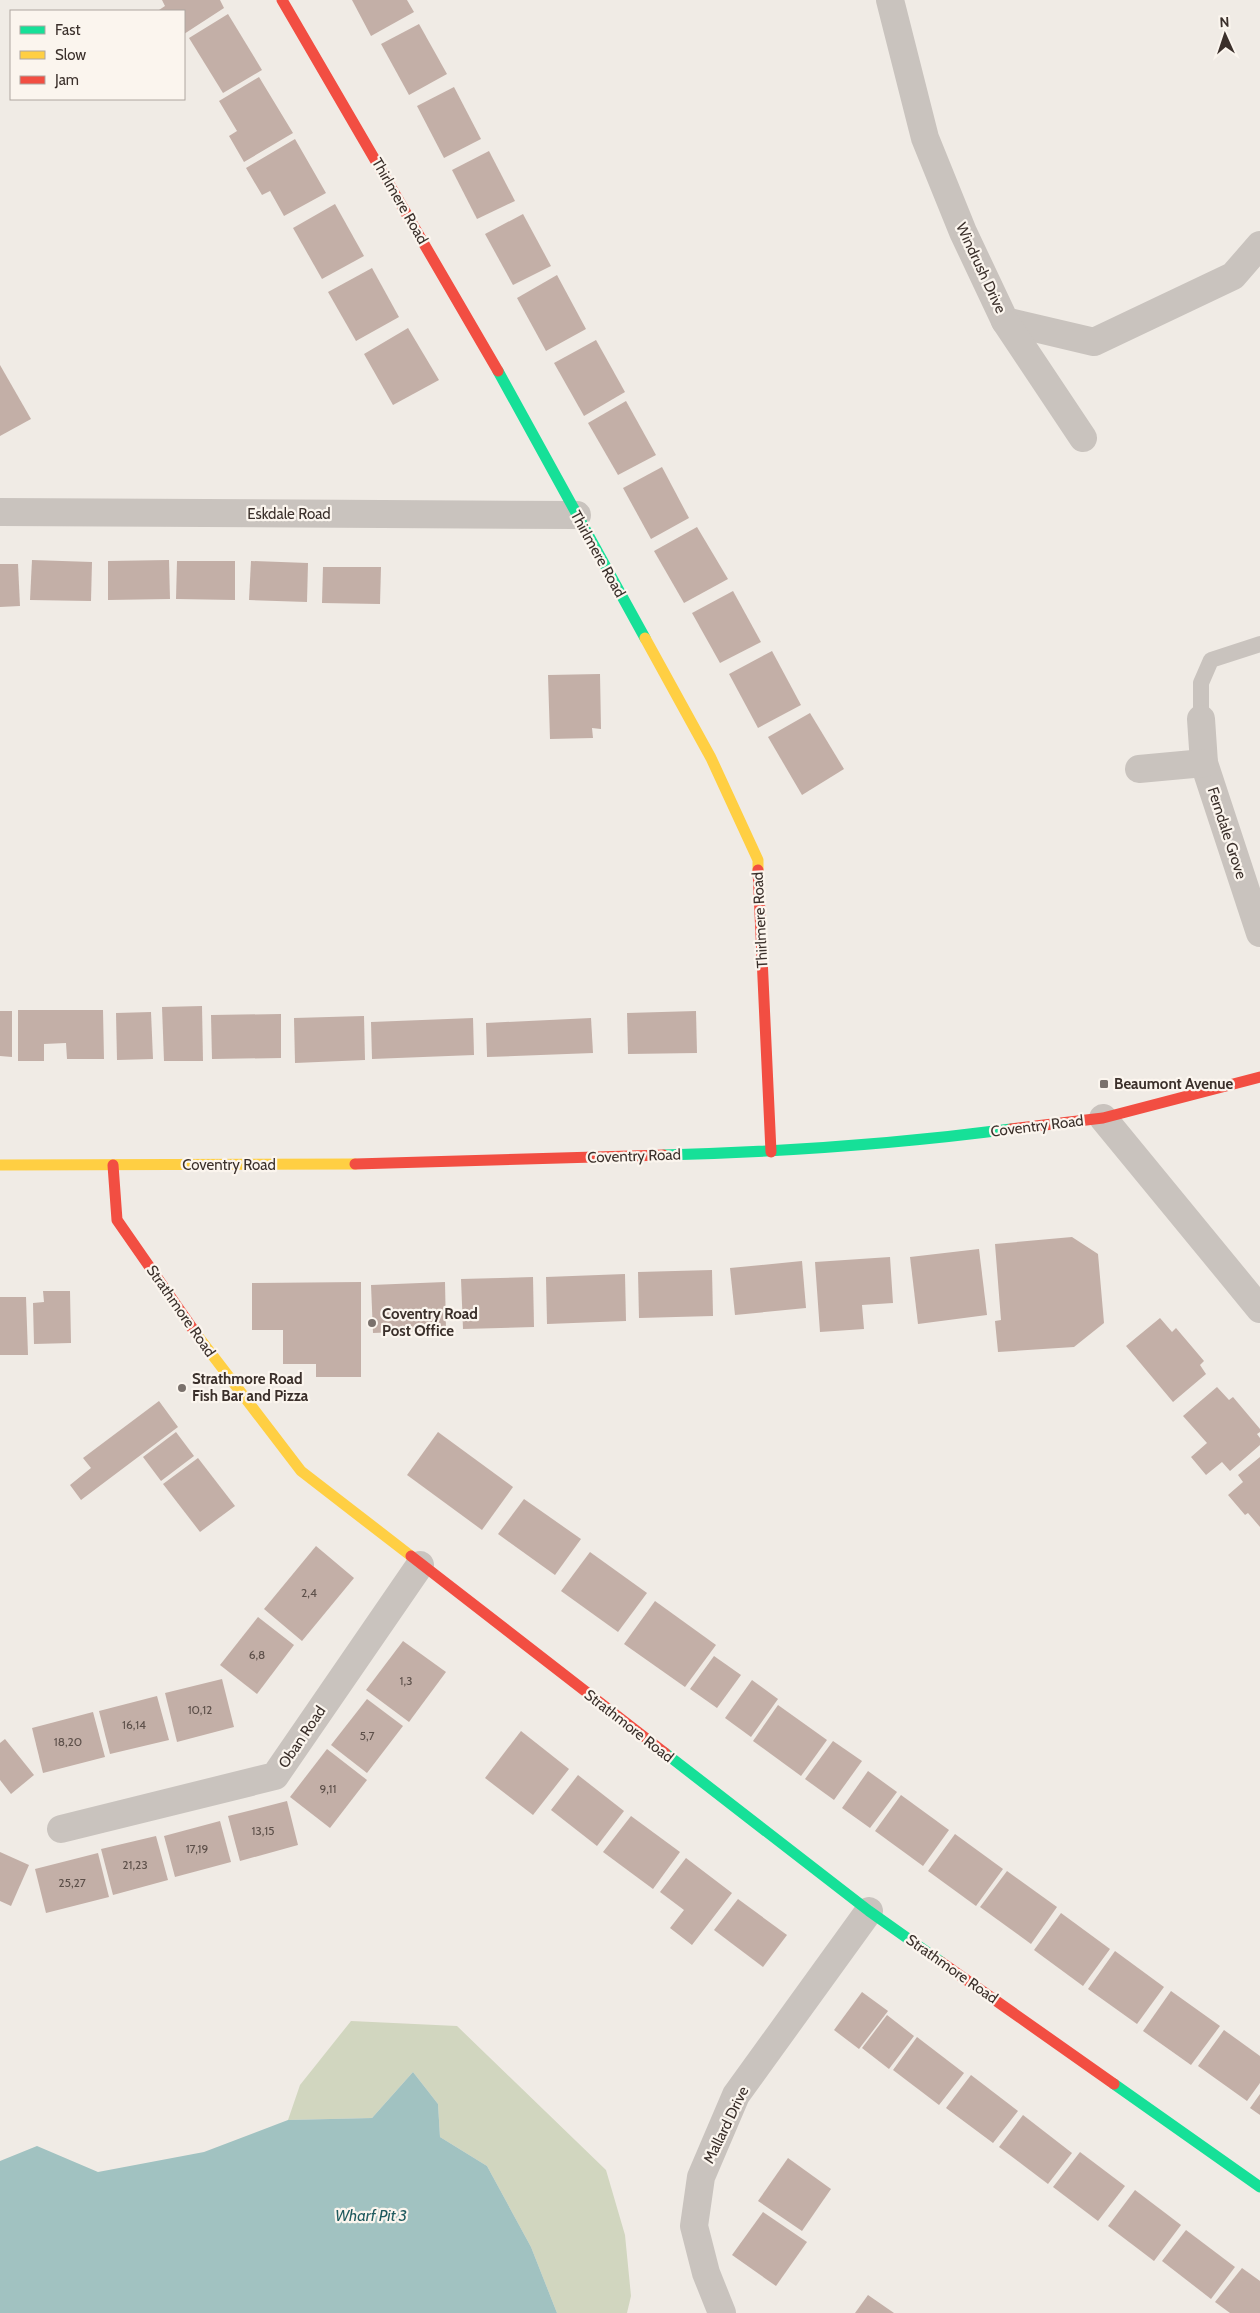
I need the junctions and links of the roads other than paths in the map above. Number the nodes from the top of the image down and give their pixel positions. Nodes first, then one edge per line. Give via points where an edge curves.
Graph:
1 (282, 0) edge
2 (890, 0) edge
3 (1260, 245) edge
4 (1005, 321) junction
5 (1083, 438) dead end
6 (0, 512) edge
7 (577, 515) junction
8 (1260, 644) edge
9 (1201, 720) joint
10 (1204, 763) junction
11 (1139, 769) dead end
12 (1260, 933) edge
13 (1260, 1077) edge
14 (1104, 1118) junction
15 (770, 1152) junction
16 (0, 1165) edge
17 (114, 1165) junction
18 (1260, 1309) edge
19 (420, 1565) junction
20 (61, 1829) dead end
21 (869, 1911) junction
22 (1260, 2187) edge
23 (722, 2313) edge

1 - 7 street, Thirlmere Road via 470,320
2 - 4 street, Windrush Drive via 925,138 963,232
3 - 4 street, Windrush Drive via 1233,276 1094,342
4 - 5 street
6 - 7 street, Eskdale Road
7 - 15 street, Thirlmere Road via 710,758 758,860
8 - 9 lane via 1211,660 1201,683
9 - 10 street, Ferndale Grove
10 - 11 street
10 - 12 street, Ferndale Grove
13 - 14 street, Coventry Road
14 - 15 street, Coventry Road via 942,1138
14 - 18 street
15 - 17 street, Coventry Road via 368,1164
16 - 17 street, Coventry Road
17 - 19 street, Strathmore Road via 117,1220 222,1369 301,1472
19 - 20 street, Oban Road via 275,1776
19 - 21 street, Strathmore Road
21 - 22 street, Strathmore Road
21 - 23 street, Mallard Drive via 736,2095 701,2177 694,2226 706,2273

